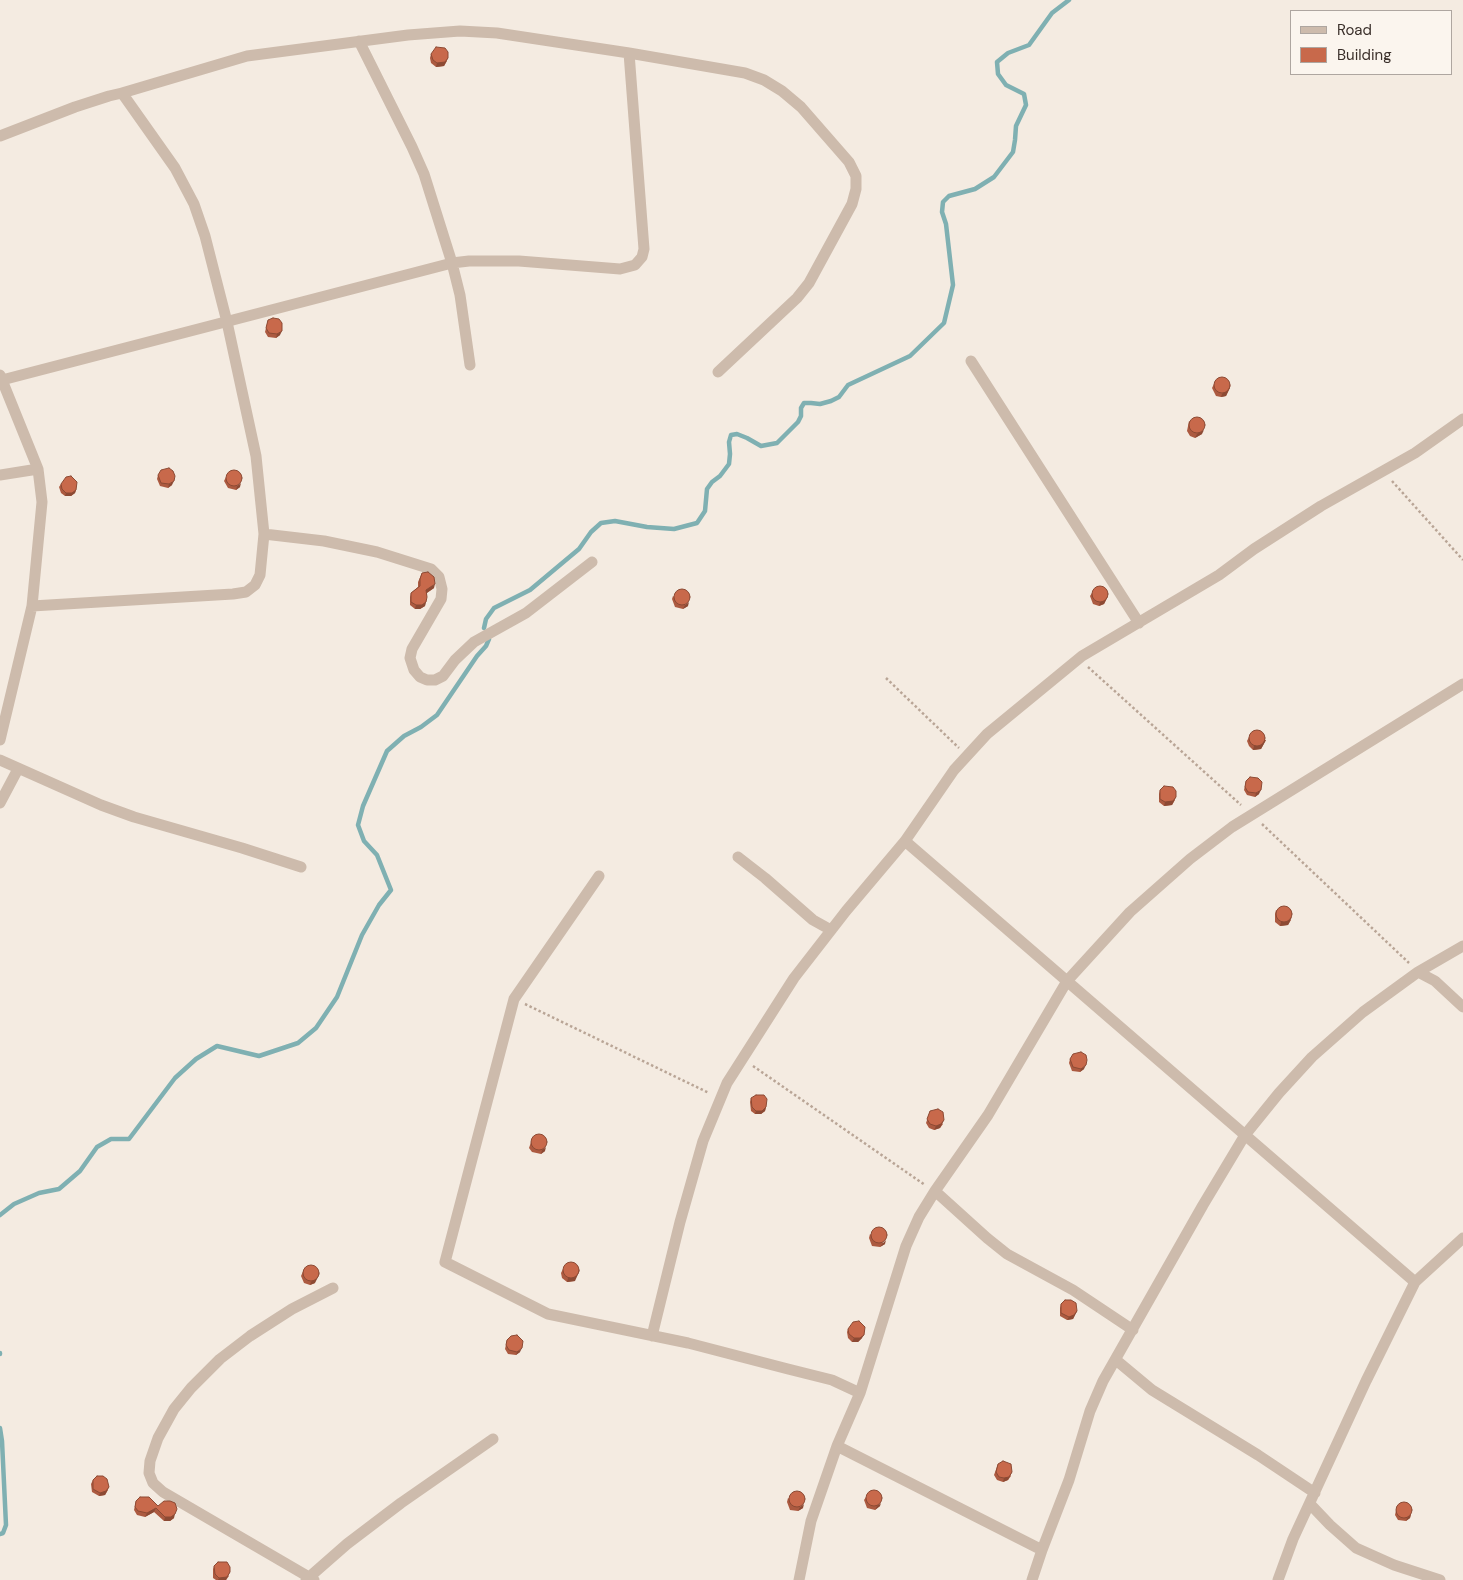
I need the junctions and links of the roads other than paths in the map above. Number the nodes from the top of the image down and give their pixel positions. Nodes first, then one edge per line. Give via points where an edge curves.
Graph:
1 (358, 41) junction
2 (629, 53) junction
3 (122, 93) junction
4 (0, 136) edge
5 (452, 263) junction
6 (227, 322) junction
7 (971, 361) dead end
8 (470, 365) dead end
9 (718, 372) dead end
10 (1, 377) edge
11 (1463, 419) edge
12 (38, 469) junction
13 (0, 476) edge
14 (264, 534) junction
15 (592, 562) dead end
16 (32, 606) junction
17 (1139, 623) junction
18 (1463, 684) edge
19 (0, 740) edge
20 (0, 760) edge
21 (18, 769) junction
22 (0, 803) edge
23 (904, 841) junction
24 (738, 857) dead end
25 (301, 867) dead end
26 (599, 876) dead end
27 (831, 930) junction
28 (1463, 946) edge
29 (1418, 972) junction
30 (1067, 981) junction
31 (1463, 1007) edge
32 (1245, 1135) junction
33 (935, 1191) junction
34 (1463, 1238) edge
35 (1415, 1282) junction
36 (333, 1288) dead end
37 (1133, 1330) junction
38 (652, 1336) junction
39 (1116, 1360) junction
40 (860, 1393) junction
41 (493, 1439) dead end
42 (837, 1446) junction
43 (1315, 1493) junction
44 (1310, 1504) junction
45 (1042, 1550) junction
46 (309, 1579) edge
47 (799, 1580) edge
48 (1032, 1580) edge
49 (1278, 1580) edge
50 (1440, 1580) edge

1 - 2 street via 460,31 497,33
1 - 3 street via 246,56
1 - 5 street via 424,174
2 - 5 street via 644,248 642,257 635,265 620,269 519,261
2 - 9 street via 746,73 764,80 801,108 849,162 856,176 852,204 809,283
3 - 4 street
3 - 6 street via 175,168 194,204
5 - 6 street
5 - 8 street
6 - 10 street
6 - 14 street via 256,456
7 - 17 street
10 - 12 street
11 - 17 street via 1414,453 1321,506 1219,575
12 - 13 street
12 - 16 street via 42,502
14 - 15 street via 324,541 377,552 431,569 439,577 441,599 410,658 414,670 427,680 443,676 474,642 526,613
14 - 16 street via 260,575 246,592
16 - 19 street
17 - 23 street via 1082,656 987,734 954,770
18 - 30 street via 1232,827 1130,912
20 - 21 street
21 - 22 street
21 - 25 street via 134,817
23 - 27 street
23 - 30 street
24 - 27 street via 813,920
26 - 38 street via 514,999 445,1262 548,1314
27 - 38 street via 794,978 727,1083 703,1141
28 - 29 street
29 - 31 street via 1435,982
29 - 32 street via 1363,1012 1312,1057
30 - 32 street
30 - 33 street via 988,1115
32 - 35 street
32 - 37 street
33 - 37 street via 1007,1254 1073,1290
33 - 40 street via 906,1246
34 - 35 street
35 - 43 street
36 - 46 street via 250,1336 214,1365 174,1409 150,1460 149,1473 153,1483 163,1492
37 - 39 street
38 - 40 street via 823,1378
39 - 43 street via 1152,1390
39 - 45 street via 1090,1411 1069,1480
40 - 42 street
41 - 46 street via 347,1544
42 - 45 street
42 - 47 street via 811,1521
43 - 44 street
44 - 49 street
44 - 50 street via 1356,1548
45 - 48 street

